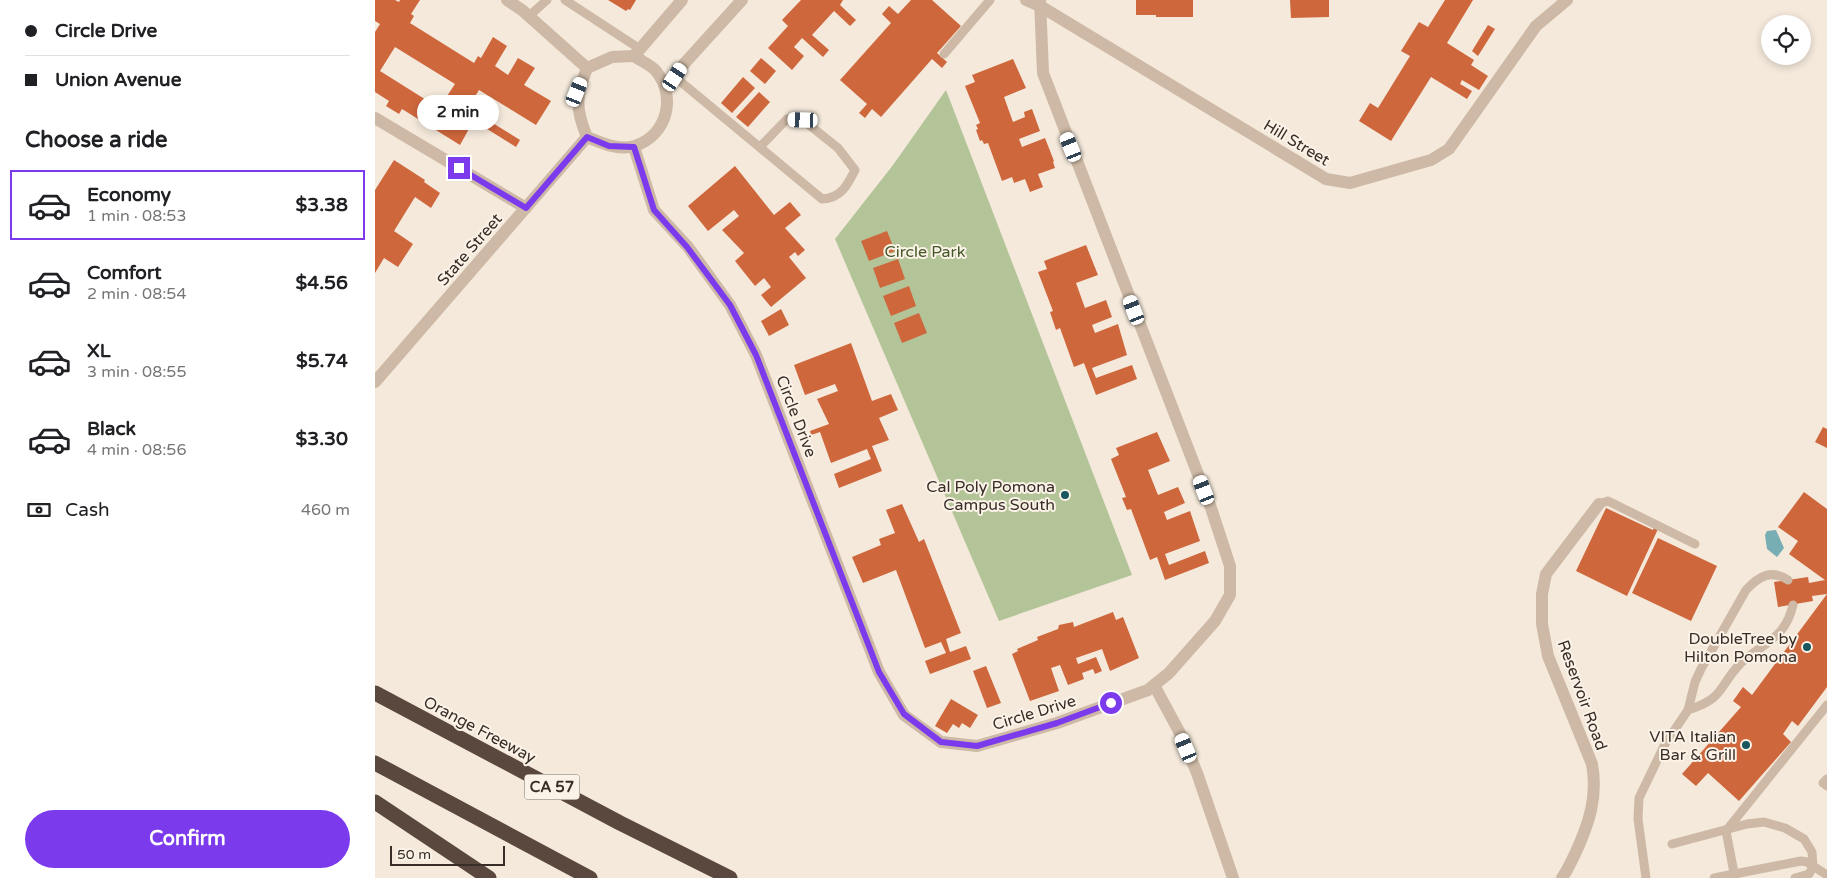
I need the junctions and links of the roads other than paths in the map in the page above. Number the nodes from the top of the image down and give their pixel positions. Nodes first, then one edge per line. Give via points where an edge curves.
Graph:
1 (507, 0) edge
2 (547, 0) edge
3 (565, 0) edge
4 (682, 0) edge
5 (742, 0) edge
6 (990, 0) edge
7 (1026, 0) edge
8 (1567, 0) edge
9 (1040, 3) edge
10 (529, 16) junction
11 (637, 52) junction
12 (944, 54) dead end
13 (587, 68) junction
14 (675, 77) junction
15 (667, 90) junction
16 (375, 118) edge
17 (587, 137) junction
18 (634, 147) junction
19 (760, 147) junction
20 (526, 208) junction
21 (375, 382) edge
22 (1599, 504) joint
23 (1695, 544) dead end
24 (1788, 580) dead end
25 (1793, 605) dead end
26 (1154, 685) junction
27 (375, 693) edge
28 (1827, 706) edge
29 (1688, 710) junction
30 (375, 763) edge
31 (1827, 779) edge
32 (1827, 786) edge
33 (375, 802) edge
34 (1726, 831) junction
35 (1672, 844) dead end
36 (1813, 867) junction
37 (1827, 875) edge
38 (1735, 876) edge
39 (489, 878) edge
40 (590, 878) edge
41 (730, 878) edge
42 (1233, 878) edge
43 (1562, 878) edge
44 (1646, 878) edge
45 (1714, 878) edge
46 (1795, 878) edge

1 - 10 street
2 - 10 lane
3 - 11 lane
4 - 11 street
5 - 14 street
6 - 12 lane
7 - 9 street, Hill Street
8 - 9 street, Hill Street via 1536,26 1449,148 1431,160 1351,183 1326,179
9 - 26 street, Circle Drive via 1043,73 1211,508 1230,566 1230,595 1215,621 1169,673
10 - 13 street
11 - 13 street via 612,57
11 - 15 street via 656,70
13 - 17 street via 577,92 578,116
14 - 15 street
14 - 19 lane
15 - 18 street via 667,116 653,137
16 - 20 street
17 - 18 street via 609,146
17 - 20 street, State Street
18 - 26 street, Circle Drive via 654,210 687,247 730,305 756,355 879,672 904,714 941,742 977,746 1057,723
19 - 19 lane via 822,199 834,198 846,188 855,170 838,148 803,120 787,119
20 - 21 street, State Street
22 - 23 lane via 1609,501
22 - 43 street, Reservoir Road via 1547,574 1542,594 1542,624 1549,656 1595,781 1585,832
24 - 29 lane via 1779,574 1767,574 1756,579 1747,590 1695,682
25 - 29 lane via 1791,617 1777,637 1740,664 1714,698
26 - 42 street via 1197,773
27 - 41 highway, Orange Freeway / CA 57 via 619,823
28 - 34 lane
29 - 44 lane via 1665,744 1639,798 1637,819
30 - 40 highway
31 - 32 lane via 1823,783
33 - 39 highway
34 - 35 lane
34 - 36 lane via 1764,822 1785,828 1804,840 1811,852
34 - 38 lane
36 - 37 lane
36 - 38 lane via 1801,861
36 - 46 lane via 1809,874
38 - 45 lane

